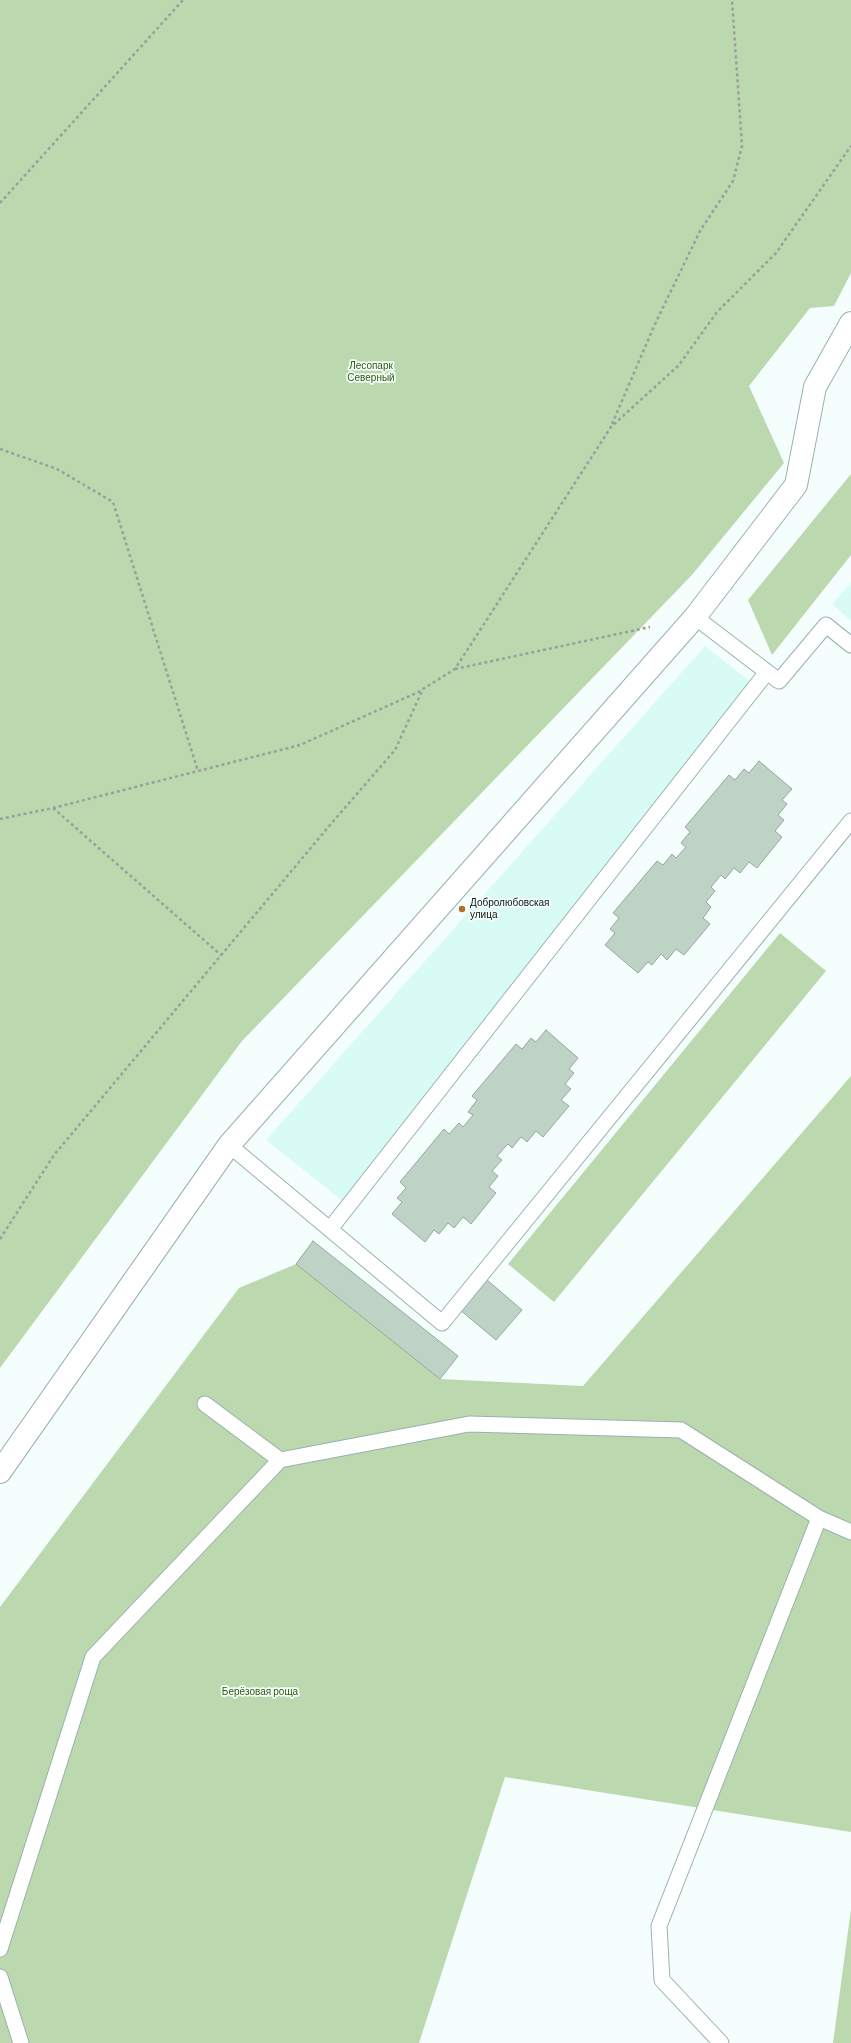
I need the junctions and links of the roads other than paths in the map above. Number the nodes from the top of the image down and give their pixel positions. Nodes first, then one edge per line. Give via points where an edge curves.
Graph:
1 (851, 323) edge
2 (695, 617) junction
3 (851, 645) edge
4 (767, 672) junction
5 (851, 821) edge
6 (229, 1145) junction
7 (330, 1229) junction
8 (205, 1404) dead end
9 (280, 1460) junction
10 (0, 1472) edge
11 (818, 1518) junction
12 (851, 1532) edge
13 (0, 1949) edge
14 (0, 1977) edge
15 (21, 2043) edge
16 (721, 2043) edge

1 - 2 street via 815,387 796,485
2 - 4 lane
2 - 6 street
3 - 4 lane via 826,625 779,681
4 - 7 lane
5 - 7 lane via 442,1323
6 - 7 lane
6 - 10 street
8 - 9 lane
9 - 11 lane via 469,1424 681,1430
9 - 13 lane via 93,1656
11 - 12 lane
11 - 16 lane via 659,1926 662,1980
14 - 15 lane

